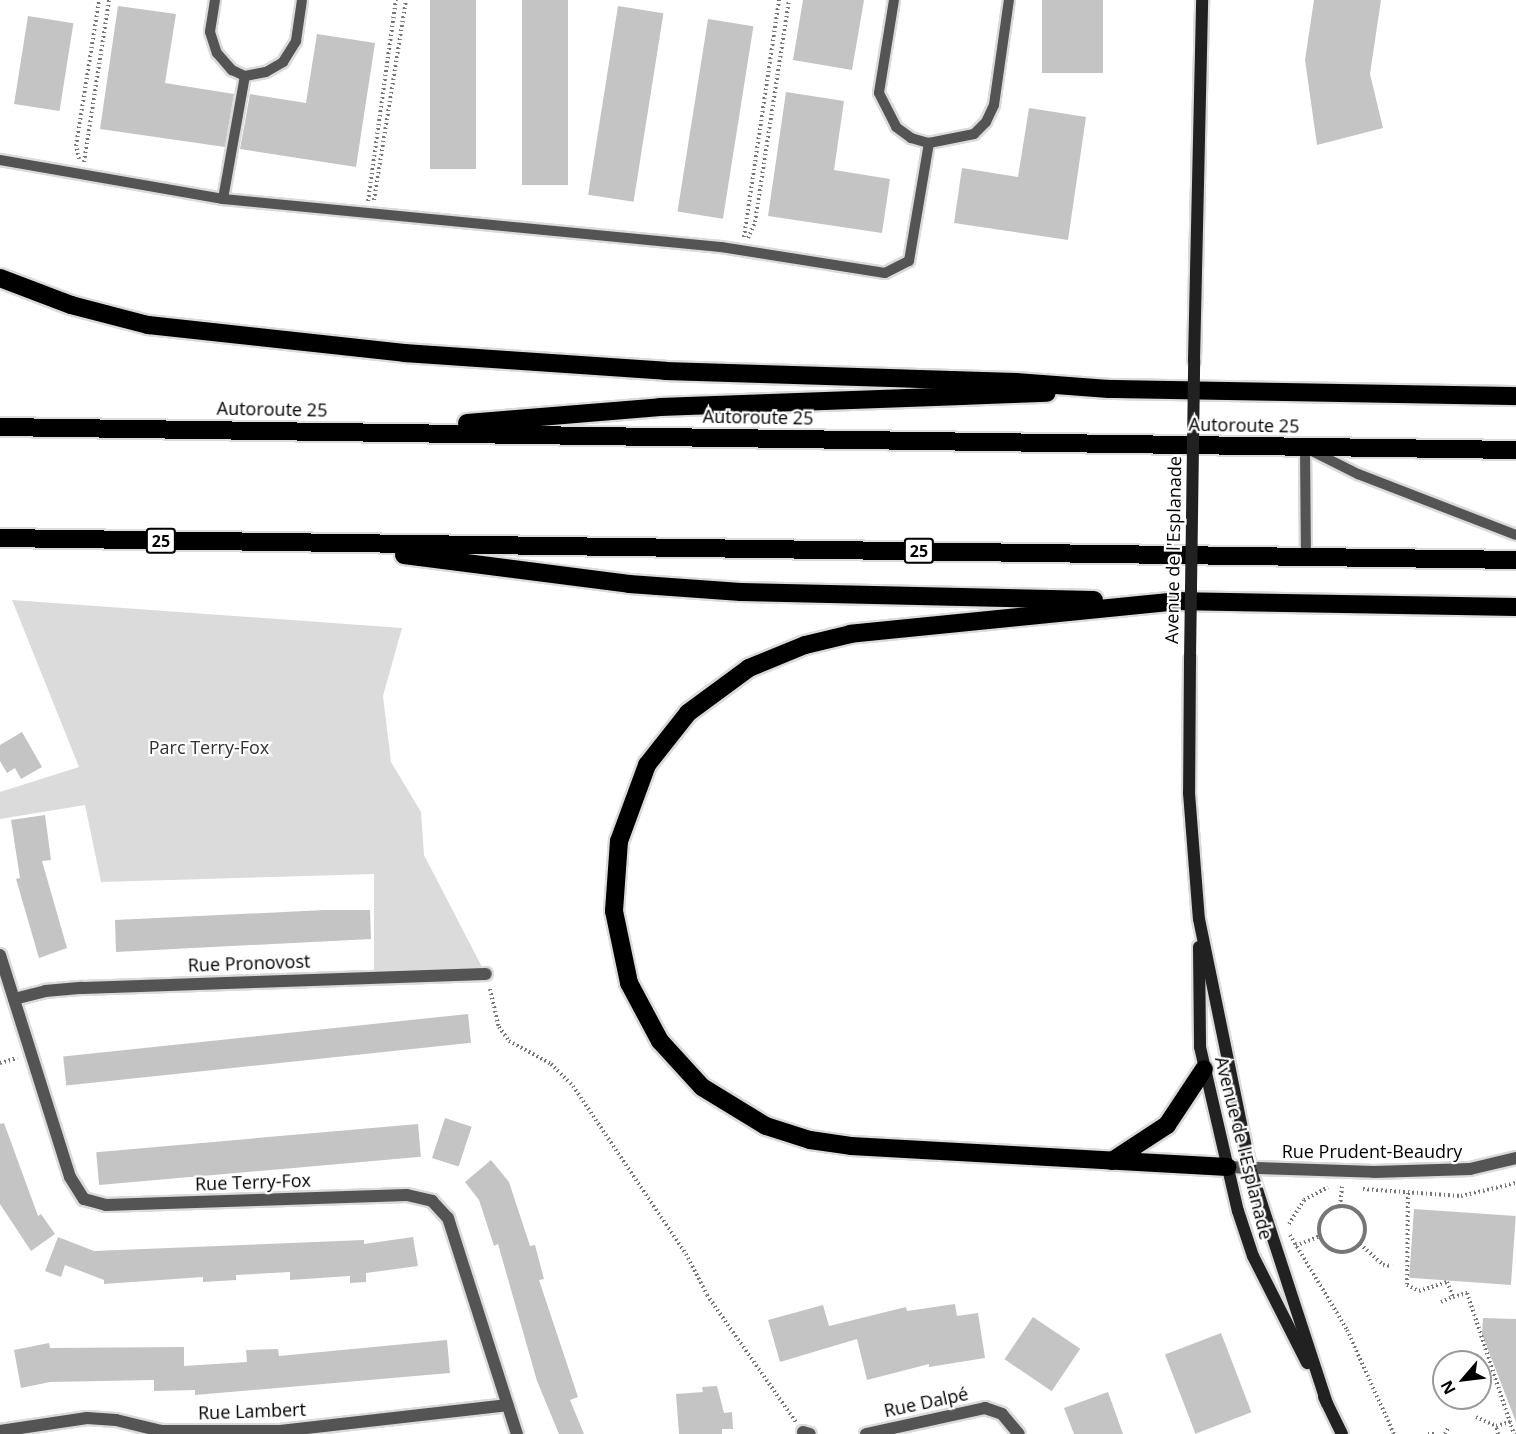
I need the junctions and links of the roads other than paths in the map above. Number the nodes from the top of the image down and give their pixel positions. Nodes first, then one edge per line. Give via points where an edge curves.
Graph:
1 (215, 0) edge
2 (302, 0) edge
3 (894, 0) edge
4 (1009, 0) edge
5 (1202, 0) edge
6 (245, 76) junction
7 (929, 143) junction
8 (0, 160) edge
9 (223, 200) junction
10 (0, 278) edge
11 (1109, 389) junction
12 (1516, 396) edge
13 (0, 427) edge
14 (370, 431) junction
15 (1305, 447) junction
16 (1516, 450) edge
17 (1516, 535) edge
18 (0, 538) edge
19 (322, 544) junction
20 (1306, 556) junction
21 (1516, 560) edge
22 (1179, 601) junction
23 (1516, 607) edge
24 (1199, 919) junction
25 (0, 955) edge
26 (486, 974) road end
27 (14, 999) junction
28 (1204, 1069) junction
29 (1516, 1158) edge
30 (1112, 1161) junction
31 (1227, 1167) junction
32 (1250, 1168) junction
33 (1327, 1403) junction
34 (508, 1405) junction
35 (0, 1431) edge
36 (161, 1433) edge
37 (517, 1434) edge
38 (866, 1434) edge
39 (1019, 1434) edge
40 (1342, 1434) edge

1 - 6 lane via 210,32 217,52 232,70
2 - 6 lane via 296,41 283,62 266,72
3 - 7 lane via 879,93 896,127 911,138
4 - 7 lane via 994,105 986,122 974,134
5 - 24 street, Avenue de l'Esplanade, bridge via 1189,793
6 - 9 lane
7 - 9 lane via 909,261 885,273 721,247
8 - 9 lane
10 - 11 highway via 125,320 303,345 665,371 1016,382
11 - 12 highway
11 - 14 highway via 660,407
13 - 14 highway, Autoroute 25
14 - 15 highway, Autoroute 25
15 - 16 highway, Autoroute 25
15 - 17 lane via 1358,474
15 - 20 lane
18 - 19 highway, 25
19 - 20 highway, 25
19 - 22 highway via 629,584 729,591 892,598
20 - 21 highway, 25
22 - 23 highway
22 - 30 highway via 873,631 815,642 767,660 712,692 666,738 634,793 616,857 615,928 636,1000 672,1057 702,1087 734,1110 774,1130 836,1145
24 - 28 street, Avenue de l'Esplanade via 1200,1047
24 - 32 street, Avenue de l'Esplanade
25 - 27 street, Rue Terry-Fox
26 - 27 street, Rue Pronovost via 72,989
27 - 34 street, Rue Terry-Fox via 70,1177 84,1199 106,1205 407,1195 432,1201 448,1218
28 - 30 highway via 1167,1125
28 - 31 street, Avenue de l'Esplanade
29 - 32 street, Rue Prudent-Beaudry via 1460,1169 1374,1172
30 - 31 highway
31 - 32 street, Rue Prudent-Beaudry
31 - 33 street, Avenue de l'Esplanade via 1253,1256
32 - 33 street, Avenue de l'Esplanade
33 - 40 street, Avenue de l'Esplanade
34 - 36 street, Rue Lambert via 280,1431
34 - 37 street, Rue Terry-Fox
35 - 36 street, Rue Lambert via 87,1418 116,1420
38 - 39 street, Rue Dalpé via 985,1407 1002,1414

